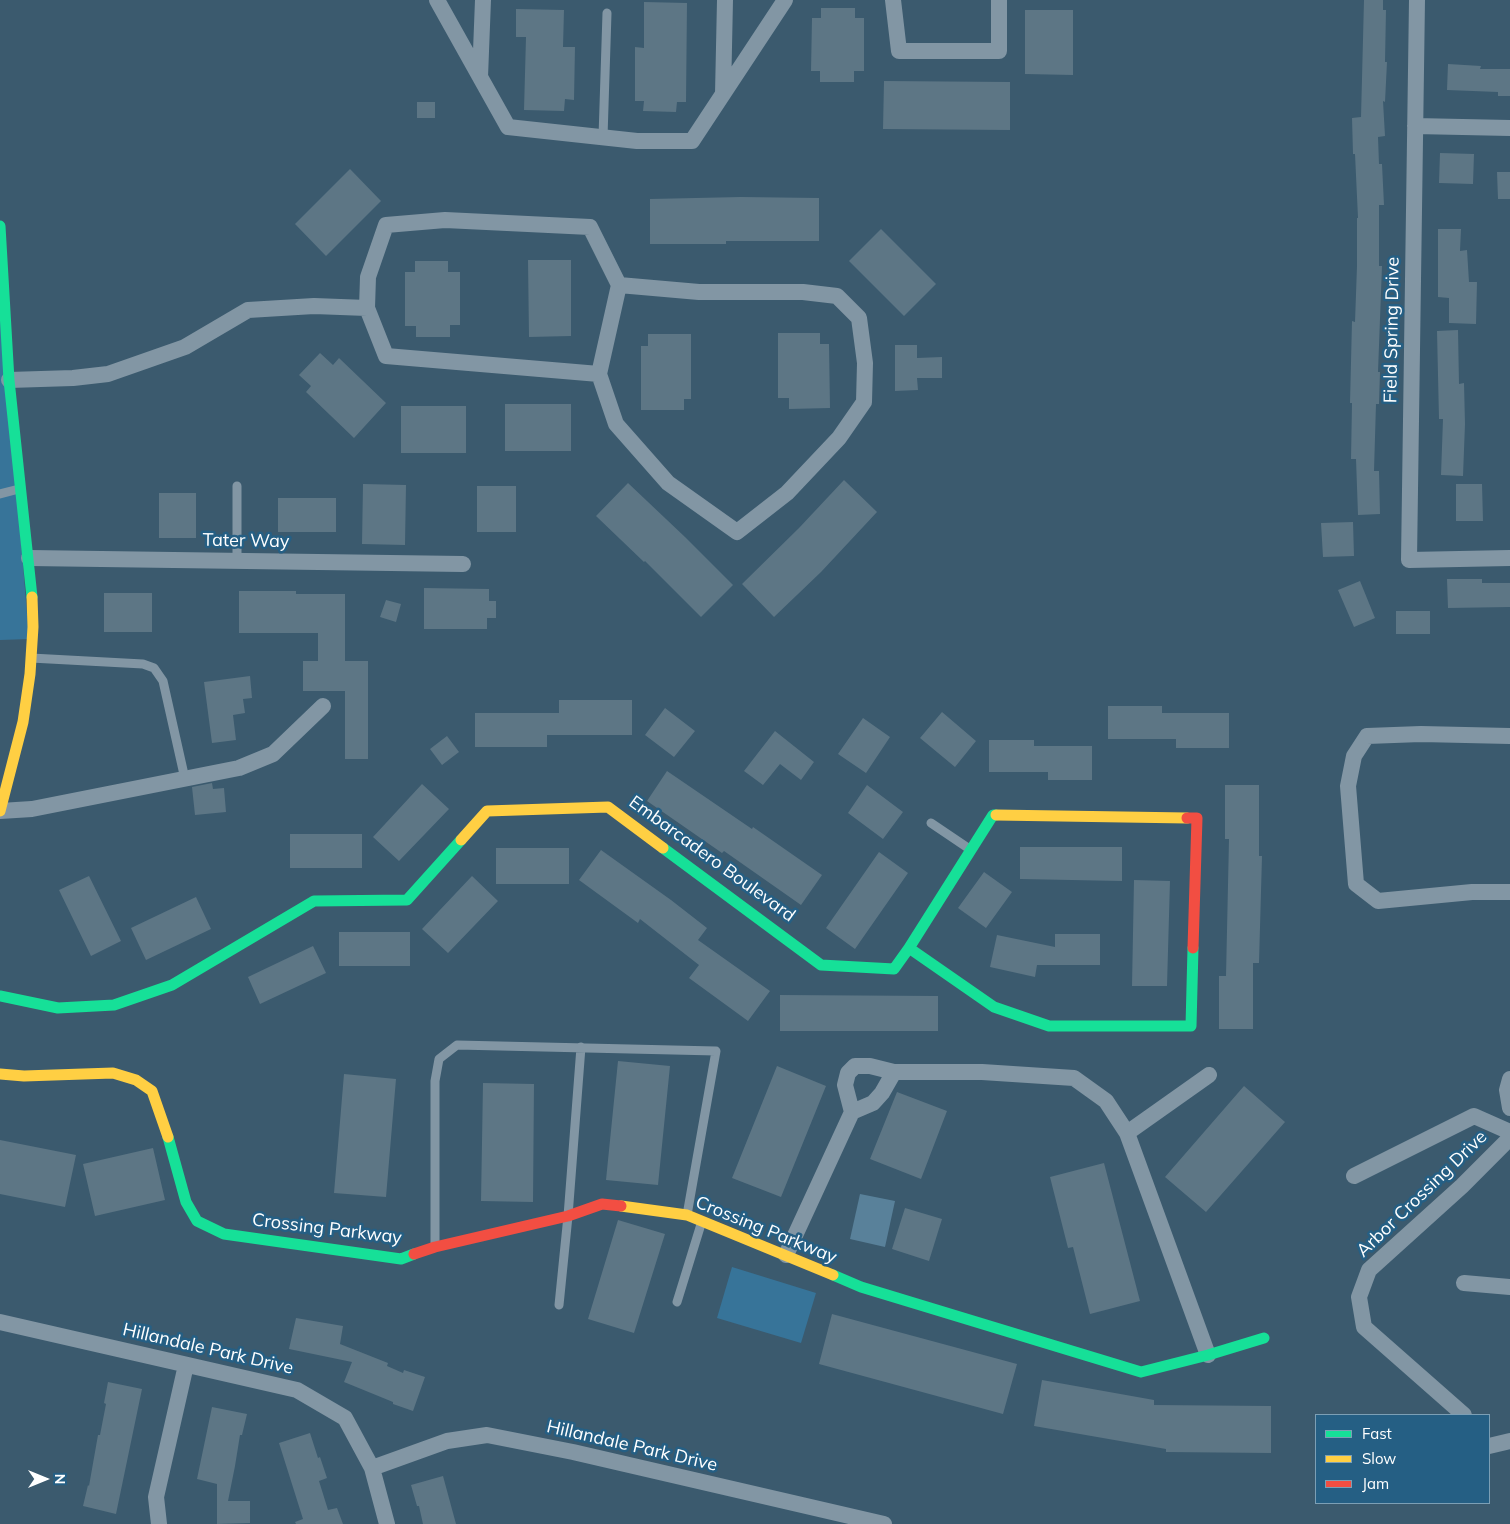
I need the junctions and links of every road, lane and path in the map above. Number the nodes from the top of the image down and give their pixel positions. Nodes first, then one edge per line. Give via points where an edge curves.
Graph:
1 (437, 0) edge
2 (483, 0) edge
3 (725, 0) edge
4 (785, 0) edge
5 (893, 0) edge
6 (999, 0) edge
7 (1417, 0) edge
8 (607, 13) dead end
9 (480, 77) junction
10 (723, 94) junction
11 (1416, 126) junction
12 (1510, 128) edge
13 (603, 137) junction
14 (0, 226) edge
15 (619, 285) junction
16 (367, 308) junction
17 (599, 374) junction
18 (9, 380) junction
19 (237, 486) dead end
20 (21, 489) junction
21 (0, 494) edge
22 (29, 558) junction
23 (1510, 558) edge
24 (237, 561) junction
25 (463, 564) dead end
26 (31, 658) junction
27 (323, 706) dead end
28 (1510, 736) edge
29 (184, 779) junction
30 (0, 811) edge
31 (931, 823) dead end
32 (971, 850) junction
33 (1510, 892) edge
34 (909, 948) junction
35 (0, 996) edge
36 (581, 1047) junction
37 (894, 1072) junction
38 (0, 1074) edge
39 (1209, 1075) dead end
40 (1510, 1079) edge
41 (1510, 1108) edge
42 (852, 1112) junction
43 (1127, 1132) junction
44 (1510, 1132) edge
45 (1510, 1138) edge
46 (1354, 1176) dead end
47 (687, 1215) junction
48 (568, 1216) junction
49 (702, 1221) junction
50 (435, 1247) junction
51 (786, 1256) junction
52 (1464, 1283) dead end
53 (1510, 1287) edge
54 (676, 1302) dead end
55 (559, 1305) dead end
56 (0, 1322) edge
57 (1264, 1338) dead end
58 (1208, 1355) junction
59 (186, 1365) junction
60 (1463, 1414) edge
61 (372, 1468) junction
62 (159, 1524) edge
63 (387, 1524) edge
64 (884, 1524) edge

1 - 9 street
2 - 9 street
3 - 10 street
4 - 10 street
5 - 6 street via 899,51 999,51
7 - 11 street, Field Spring Drive
8 - 13 lane
9 - 13 street via 508,127
10 - 13 street via 692,141
11 - 12 street
11 - 23 street, Field Spring Drive via 1409,560
14 - 18 street
15 - 16 street via 590,227 445,220 386,225 368,277
15 - 17 street
15 - 17 street via 699,292 803,292 837,296 859,318 865,363 864,402 839,438 787,493 737,532 668,483 616,424
16 - 17 street via 386,356
16 - 18 street via 314,306 248,310 185,347 108,374
18 - 20 street
19 - 24 lane
20 - 21 lane
20 - 22 street
22 - 24 street, Tater Way
22 - 26 street via 33,627
24 - 25 street, Tater Way
26 - 29 lane via 126,662 154,668 163,680
26 - 30 street via 23,722
27 - 29 street via 273,754 240,768
28 - 33 street via 1367,736 1354,756 1348,786 1356,884 1378,901 1472,892
29 - 30 street via 32,810
31 - 32 lane
32 - 34 street, Embarcadero Boulevard
32 - 34 street, Embarcadero Boulevard via 993,815 1197,818 1191,1026 1049,1026 994,1007
34 - 35 street, Embarcadero Boulevard via 894,969 821,965 608,807 488,810 407,900 314,901 172,985 114,1004 58,1008
36 - 47 lane via 716,1051
36 - 48 lane
36 - 50 lane via 457,1045 439,1059 435,1081
37 - 42 street via 873,1103
37 - 42 street via 855,1066 848,1073 845,1085
37 - 43 street via 982,1072 1074,1078 1106,1101
38 - 50 street, Crossing Parkway via 113,1073 136,1080 152,1091 186,1202 197,1221 224,1234 401,1259
39 - 43 street
40 - 41 street via 1507,1090
42 - 51 street
43 - 58 street
44 - 46 street via 1474,1116
45 - 60 street, Arbor Crossing Drive via 1369,1270 1359,1298 1364,1327
47 - 48 street, Crossing Parkway via 602,1204
47 - 49 street, Crossing Parkway
48 - 50 street, Crossing Parkway
48 - 55 lane
49 - 51 street, Crossing Parkway
49 - 54 lane
51 - 58 street, Crossing Parkway via 860,1288 1141,1372
52 - 53 street
56 - 59 street, Hillandale Park Drive
57 - 58 street, Crossing Parkway
59 - 61 street, Hillandale Park Drive via 297,1390 345,1418
59 - 62 street via 156,1497
61 - 63 street, Hillandale Park Drive
61 - 64 street, Hillandale Park Drive via 447,1441 487,1435

